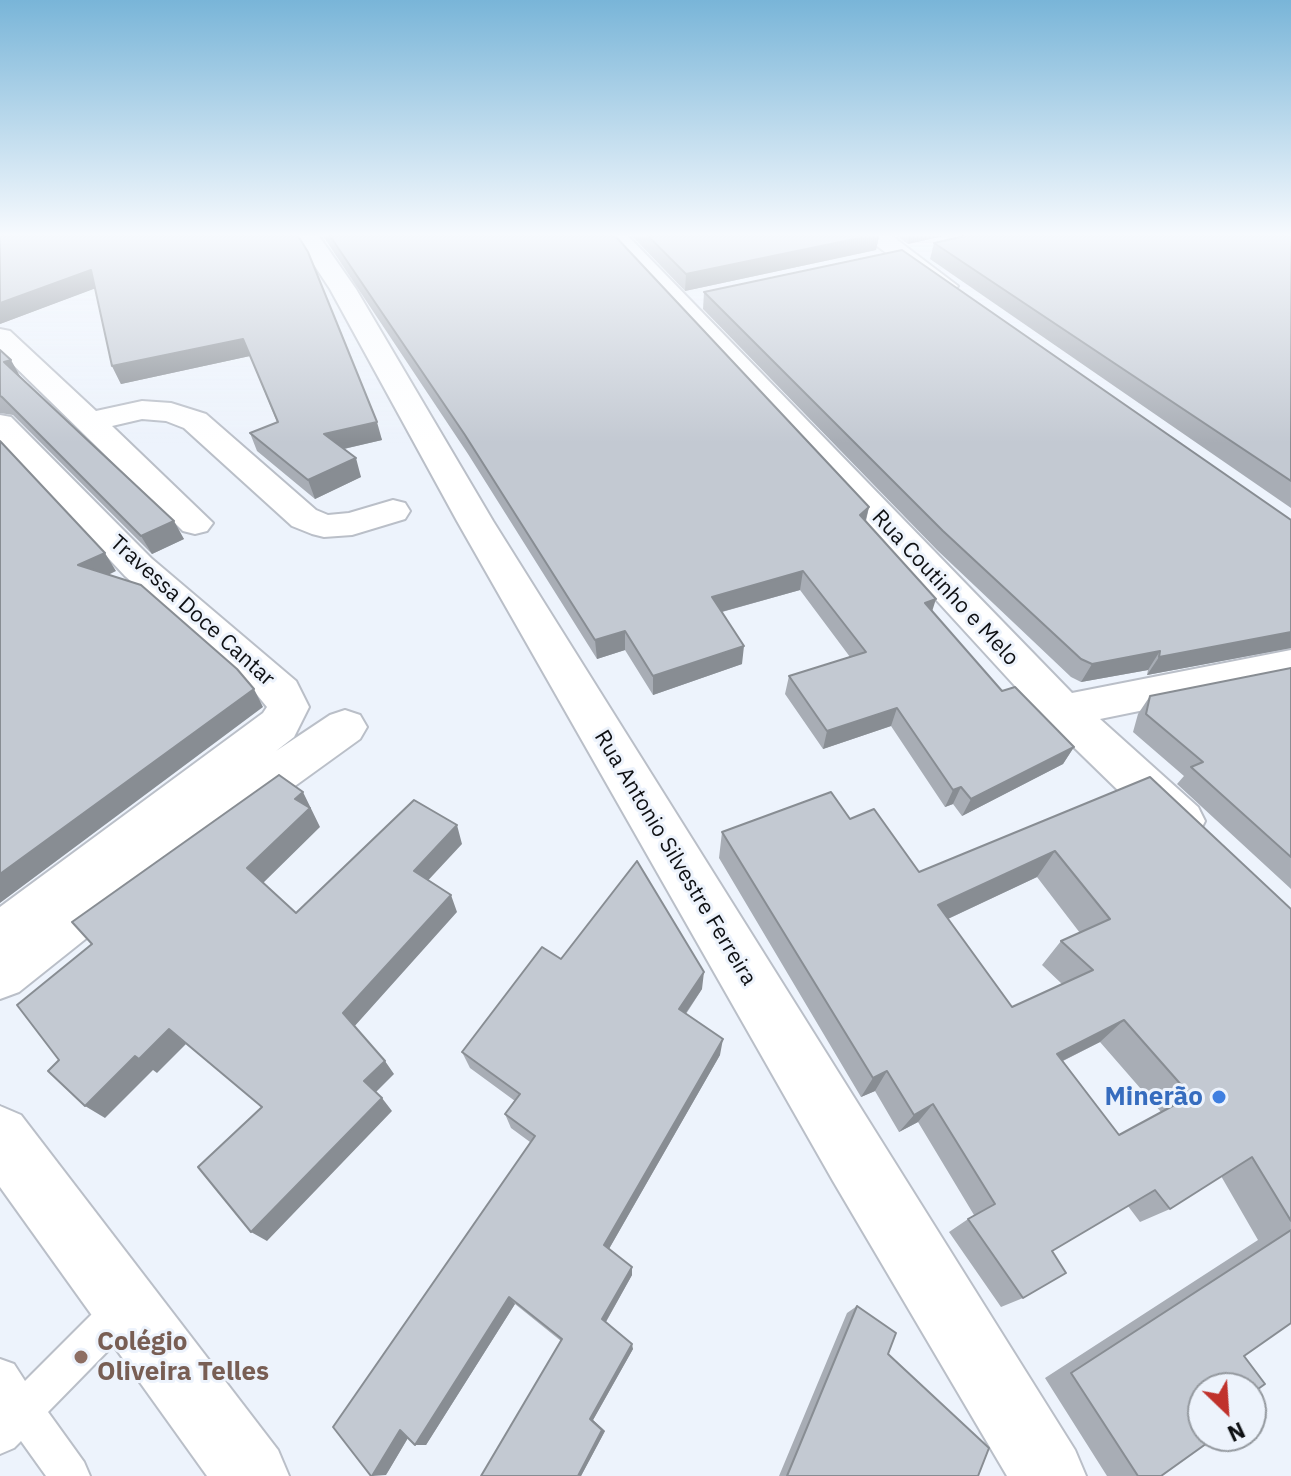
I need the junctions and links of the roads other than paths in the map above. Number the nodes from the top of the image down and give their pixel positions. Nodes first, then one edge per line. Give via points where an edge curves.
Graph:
1 (352, 305) edge
2 (697, 305) edge
3 (0, 337) edge
4 (90, 422) junction
5 (0, 424) edge
6 (393, 511) dead end
7 (195, 523) dead end
8 (1291, 665) edge
9 (1063, 711) junction
10 (345, 727) dead end
11 (1211, 850) edge
12 (0, 938) edge
13 (0, 974) edge
14 (0, 1136) edge
15 (126, 1306) junction
16 (0, 1378) edge
17 (12, 1422) edge
18 (70, 1476) edge
19 (252, 1476) edge
20 (1049, 1476) edge

1 - 20 street, Rua Antonio Silvestre Ferreira via 483,535
2 - 9 street, Rua Coutinho e Melo
3 - 4 street
4 - 6 street via 142,410 195,421 304,518 324,526
4 - 7 street
5 - 12 street, Travessa Doce Cantar via 138,567 264,674 288,707 279,725
8 - 9 street
9 - 11 street, Rua Coutinho e Melo
10 - 13 street
14 - 15 street
15 - 17 lane
15 - 19 street
16 - 17 lane
17 - 18 lane

